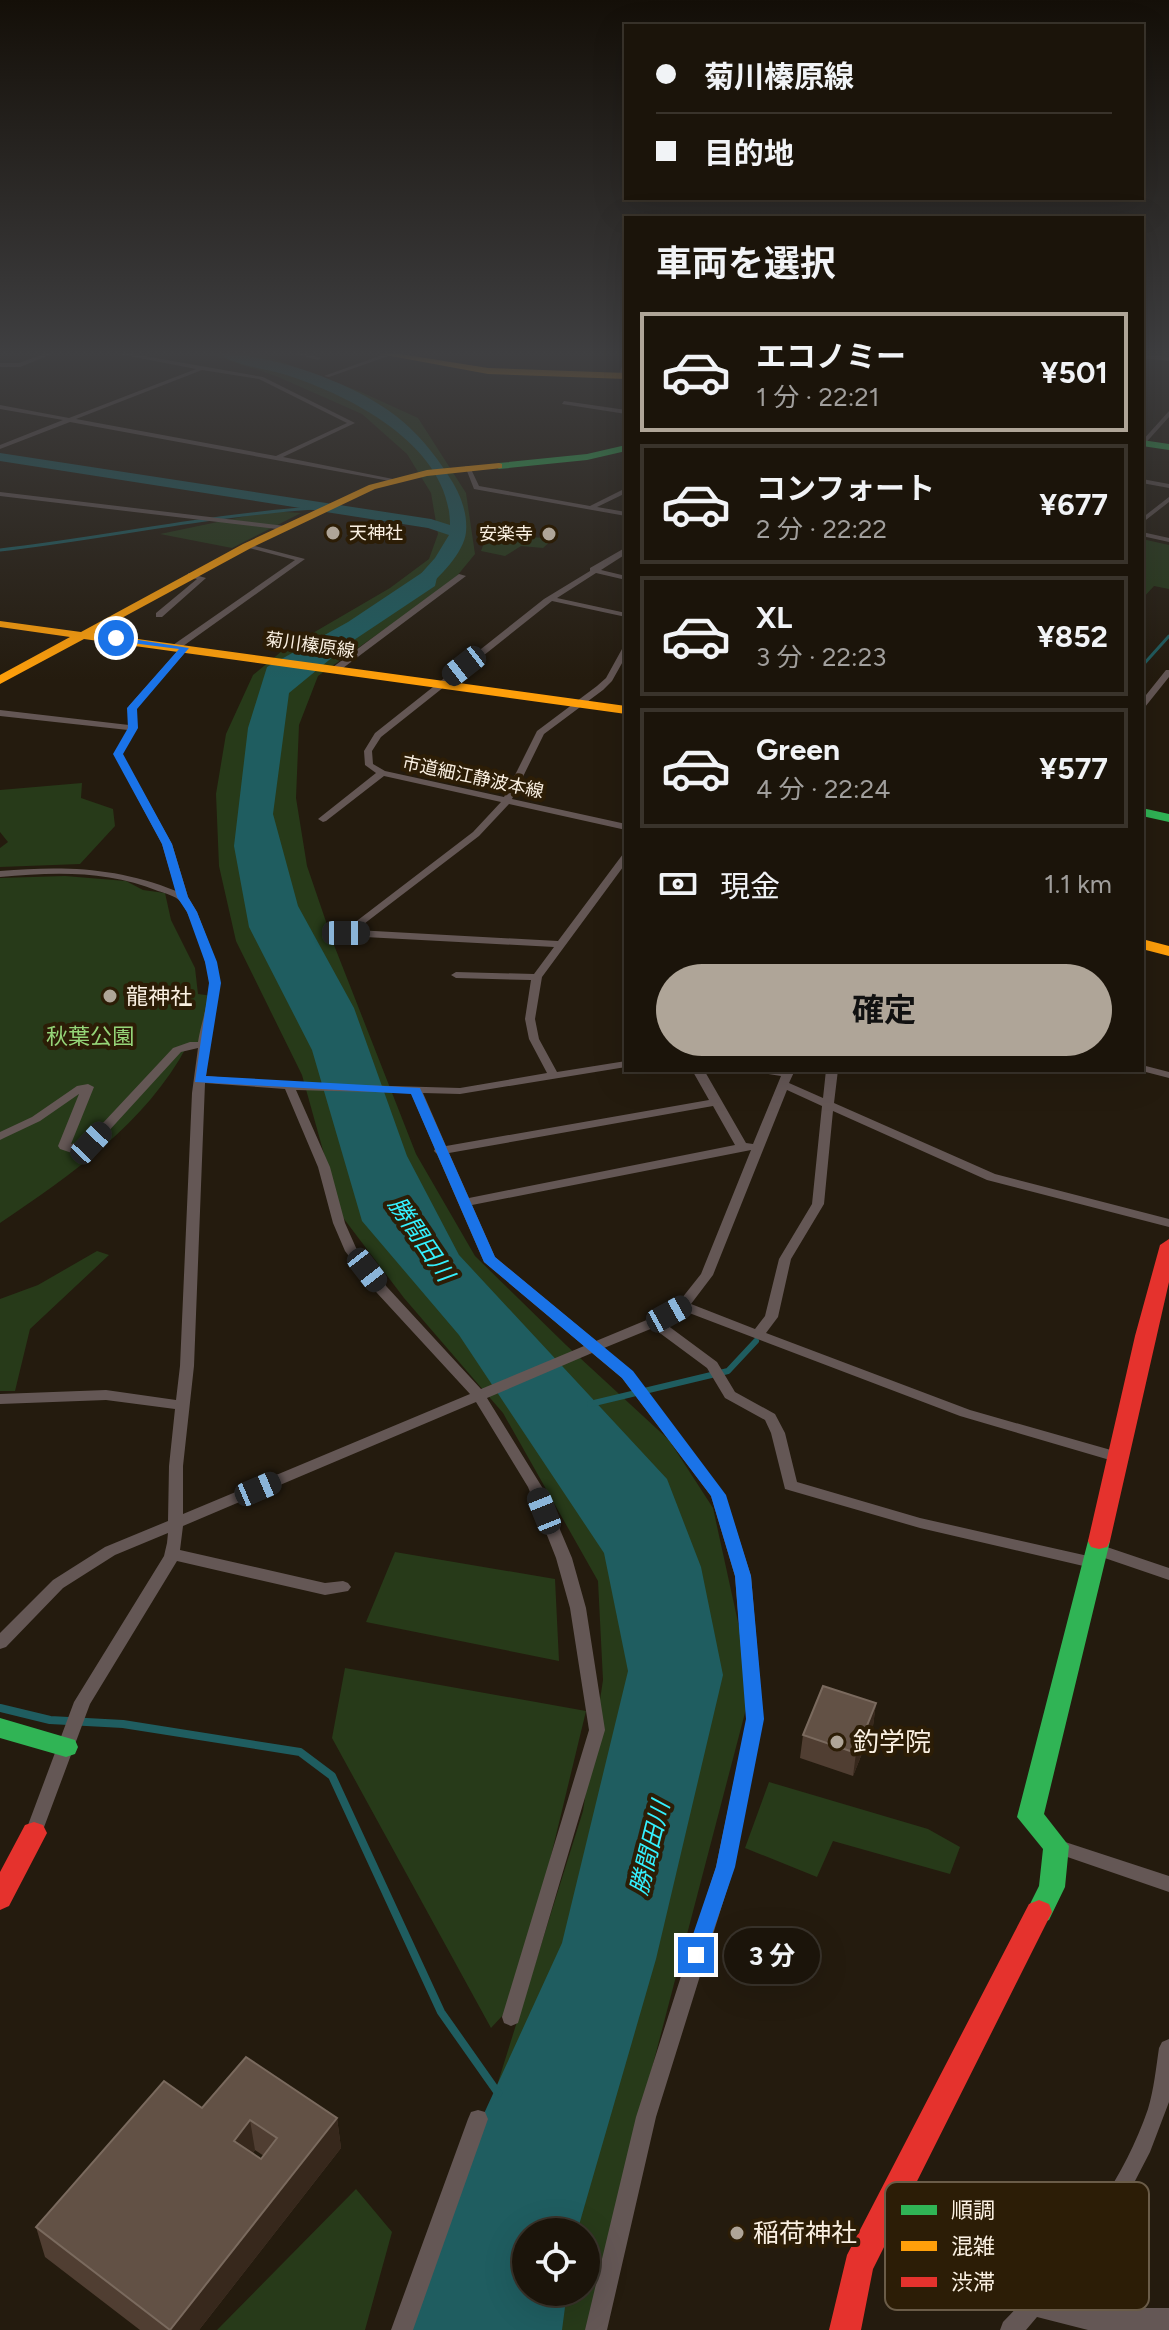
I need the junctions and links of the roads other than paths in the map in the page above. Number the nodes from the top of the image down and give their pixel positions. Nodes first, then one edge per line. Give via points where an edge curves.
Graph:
1 (297, 463) edge
2 (528, 463) edge
3 (462, 468) junction
4 (398, 480) junction
5 (1144, 481) edge
6 (1169, 486) edge
7 (624, 491) edge
8 (0, 494) edge
9 (1169, 499) edge
10 (593, 506) junction
11 (624, 514) edge
12 (1144, 519) edge
13 (285, 528) junction
14 (1144, 534) edge
15 (1169, 540) edge
16 (247, 546) junction
17 (624, 552) edge
18 (593, 570) junction
19 (191, 575) junction
20 (462, 576) dead end
21 (624, 578) edge
22 (551, 599) junction
23 (159, 615) dead end
24 (624, 615) edge
25 (2, 626) edge
26 (86, 634) junction
27 (181, 647) junction
28 (624, 653) edge
29 (336, 669) junction
30 (1169, 672) edge
31 (0, 680) edge
32 (1165, 682) edge
33 (440, 685) junction
34 (1144, 703) edge
35 (576, 704) junction
36 (624, 710) edge
37 (0, 713) edge
38 (133, 728) junction
39 (382, 773) junction
40 (507, 801) junction
41 (1144, 812) edge
42 (1169, 818) edge
43 (323, 819) dead end
44 (624, 827) edge
45 (624, 859) edge
46 (0, 874) edge
47 (183, 897) junction
48 (561, 944) junction
49 (1144, 945) edge
50 (1169, 951) edge
51 (456, 975) dead end
52 (537, 977) junction
53 (204, 1045) junction
54 (624, 1064) edge
55 (1144, 1069) edge
56 (699, 1072) edge
57 (832, 1072) edge
58 (1169, 1075) edge
59 (554, 1076) junction
60 (787, 1076) edge
61 (199, 1079) junction
62 (289, 1086) junction
63 (411, 1091) junction
64 (716, 1102) junction
65 (830, 1105) junction
66 (0, 1136) edge
67 (742, 1147) junction
68 (761, 1147) junction
69 (440, 1151) junction
70 (464, 1203) junction
71 (1169, 1223) edge
72 (1169, 1245) edge
73 (683, 1306) junction
74 (654, 1322) junction
75 (758, 1334) junction
76 (596, 1347) junction
77 (480, 1397) junction
78 (0, 1399) edge
79 (182, 1405) junction
80 (1120, 1458) junction
81 (174, 1524) junction
82 (172, 1554) junction
83 (1093, 1556) junction
84 (1169, 1574) edge
85 (343, 1587) dead end
86 (0, 1643) edge
87 (0, 1728) edge
88 (68, 1740) junction
89 (34, 1833) joint
90 (1056, 1846) junction
91 (1169, 1884) edge
92 (0, 1898) edge
93 (511, 2017) dead end
94 (1169, 2048) edge
95 (478, 2119) dead end
96 (901, 2182) edge
97 (1124, 2182) edge
98 (885, 2213) edge
99 (1030, 2310) edge
100 (1051, 2310) edge
101 (1169, 2319) edge
102 (402, 2330) edge
103 (596, 2330) edge
104 (845, 2330) edge
105 (1011, 2330) edge

1 - 4 street
2 - 3 street
3 - 4 street
3 - 10 street via 476,488
4 - 13 street
5 - 6 street
7 - 10 street
8 - 13 street
9 - 12 street
10 - 11 street
13 - 16 street
14 - 15 street
16 - 19 street
16 - 27 street via 301,559
17 - 18 street, 市道細江静波本線
18 - 21 street
18 - 22 street, 市道細江静波本線
19 - 23 street via 202,578
19 - 26 street
20 - 29 street
22 - 24 street
22 - 33 street, 市道細江静波本線
25 - 26 street, 菊川榛原線
26 - 27 street, 菊川榛原線
26 - 31 street
27 - 29 street, 菊川榛原線
27 - 38 street via 132,708
28 - 35 street via 609,679
29 - 33 street, 菊川榛原線
30 - 32 street
32 - 34 street
33 - 35 street, 菊川榛原線
33 - 39 street, 市道細江静波本線 via 371,743 369,765
35 - 36 street, 菊川榛原線
35 - 40 street via 540,733
37 - 38 street
38 - 47 street via 118,754 167,844
39 - 40 street, 市道細江静波本線
39 - 43 street
40 - 44 street, 市道細江静波本線
40 - 48 street via 476,834 346,933
41 - 42 street
45 - 48 street
46 - 47 street via 109,874
47 - 53 street via 215,983
48 - 52 street
49 - 50 street
51 - 52 street
52 - 59 street via 530,1019 534,1039
53 - 61 street
53 - 66 street via 177,1050 91,1143 64,1146 88,1087
54 - 59 street
55 - 58 street
56 - 64 street
57 - 65 street
59 - 63 street via 460,1091
60 - 65 street
60 - 68 street
61 - 62 street
61 - 79 street
62 - 63 street
62 - 77 street via 324,1167 351,1251
63 - 69 street
64 - 67 street
64 - 69 street
65 - 71 street via 991,1177
65 - 75 street via 818,1204 785,1259 771,1317
67 - 68 street
67 - 70 street
68 - 73 street via 707,1275
69 - 70 street
70 - 76 street via 489,1259
72 - 80 street
73 - 74 street
73 - 75 street
74 - 76 street
74 - 83 street via 713,1366 730,1395 770,1417 790,1485 920,1523
75 - 80 street via 965,1413
76 - 77 street
76 - 103 street via 639,1391 718,1495 743,1576 755,1719 725,1867 646,2117
77 - 81 street
77 - 93 street via 535,1487 564,1558 578,1608 597,1730
78 - 79 street via 106,1395
79 - 81 street
80 - 83 street
81 - 82 street
81 - 86 street via 110,1551 58,1584
82 - 85 street via 325,1589
82 - 88 street via 79,1709
83 - 84 street
83 - 90 street via 1030,1817
87 - 88 street
88 - 89 street
89 - 92 street
90 - 91 street
90 - 96 street via 1052,1887
94 - 97 street via 1156,2114
95 - 102 street
98 - 104 street via 858,2266
99 - 105 street
100 - 101 street via 1088,2319

